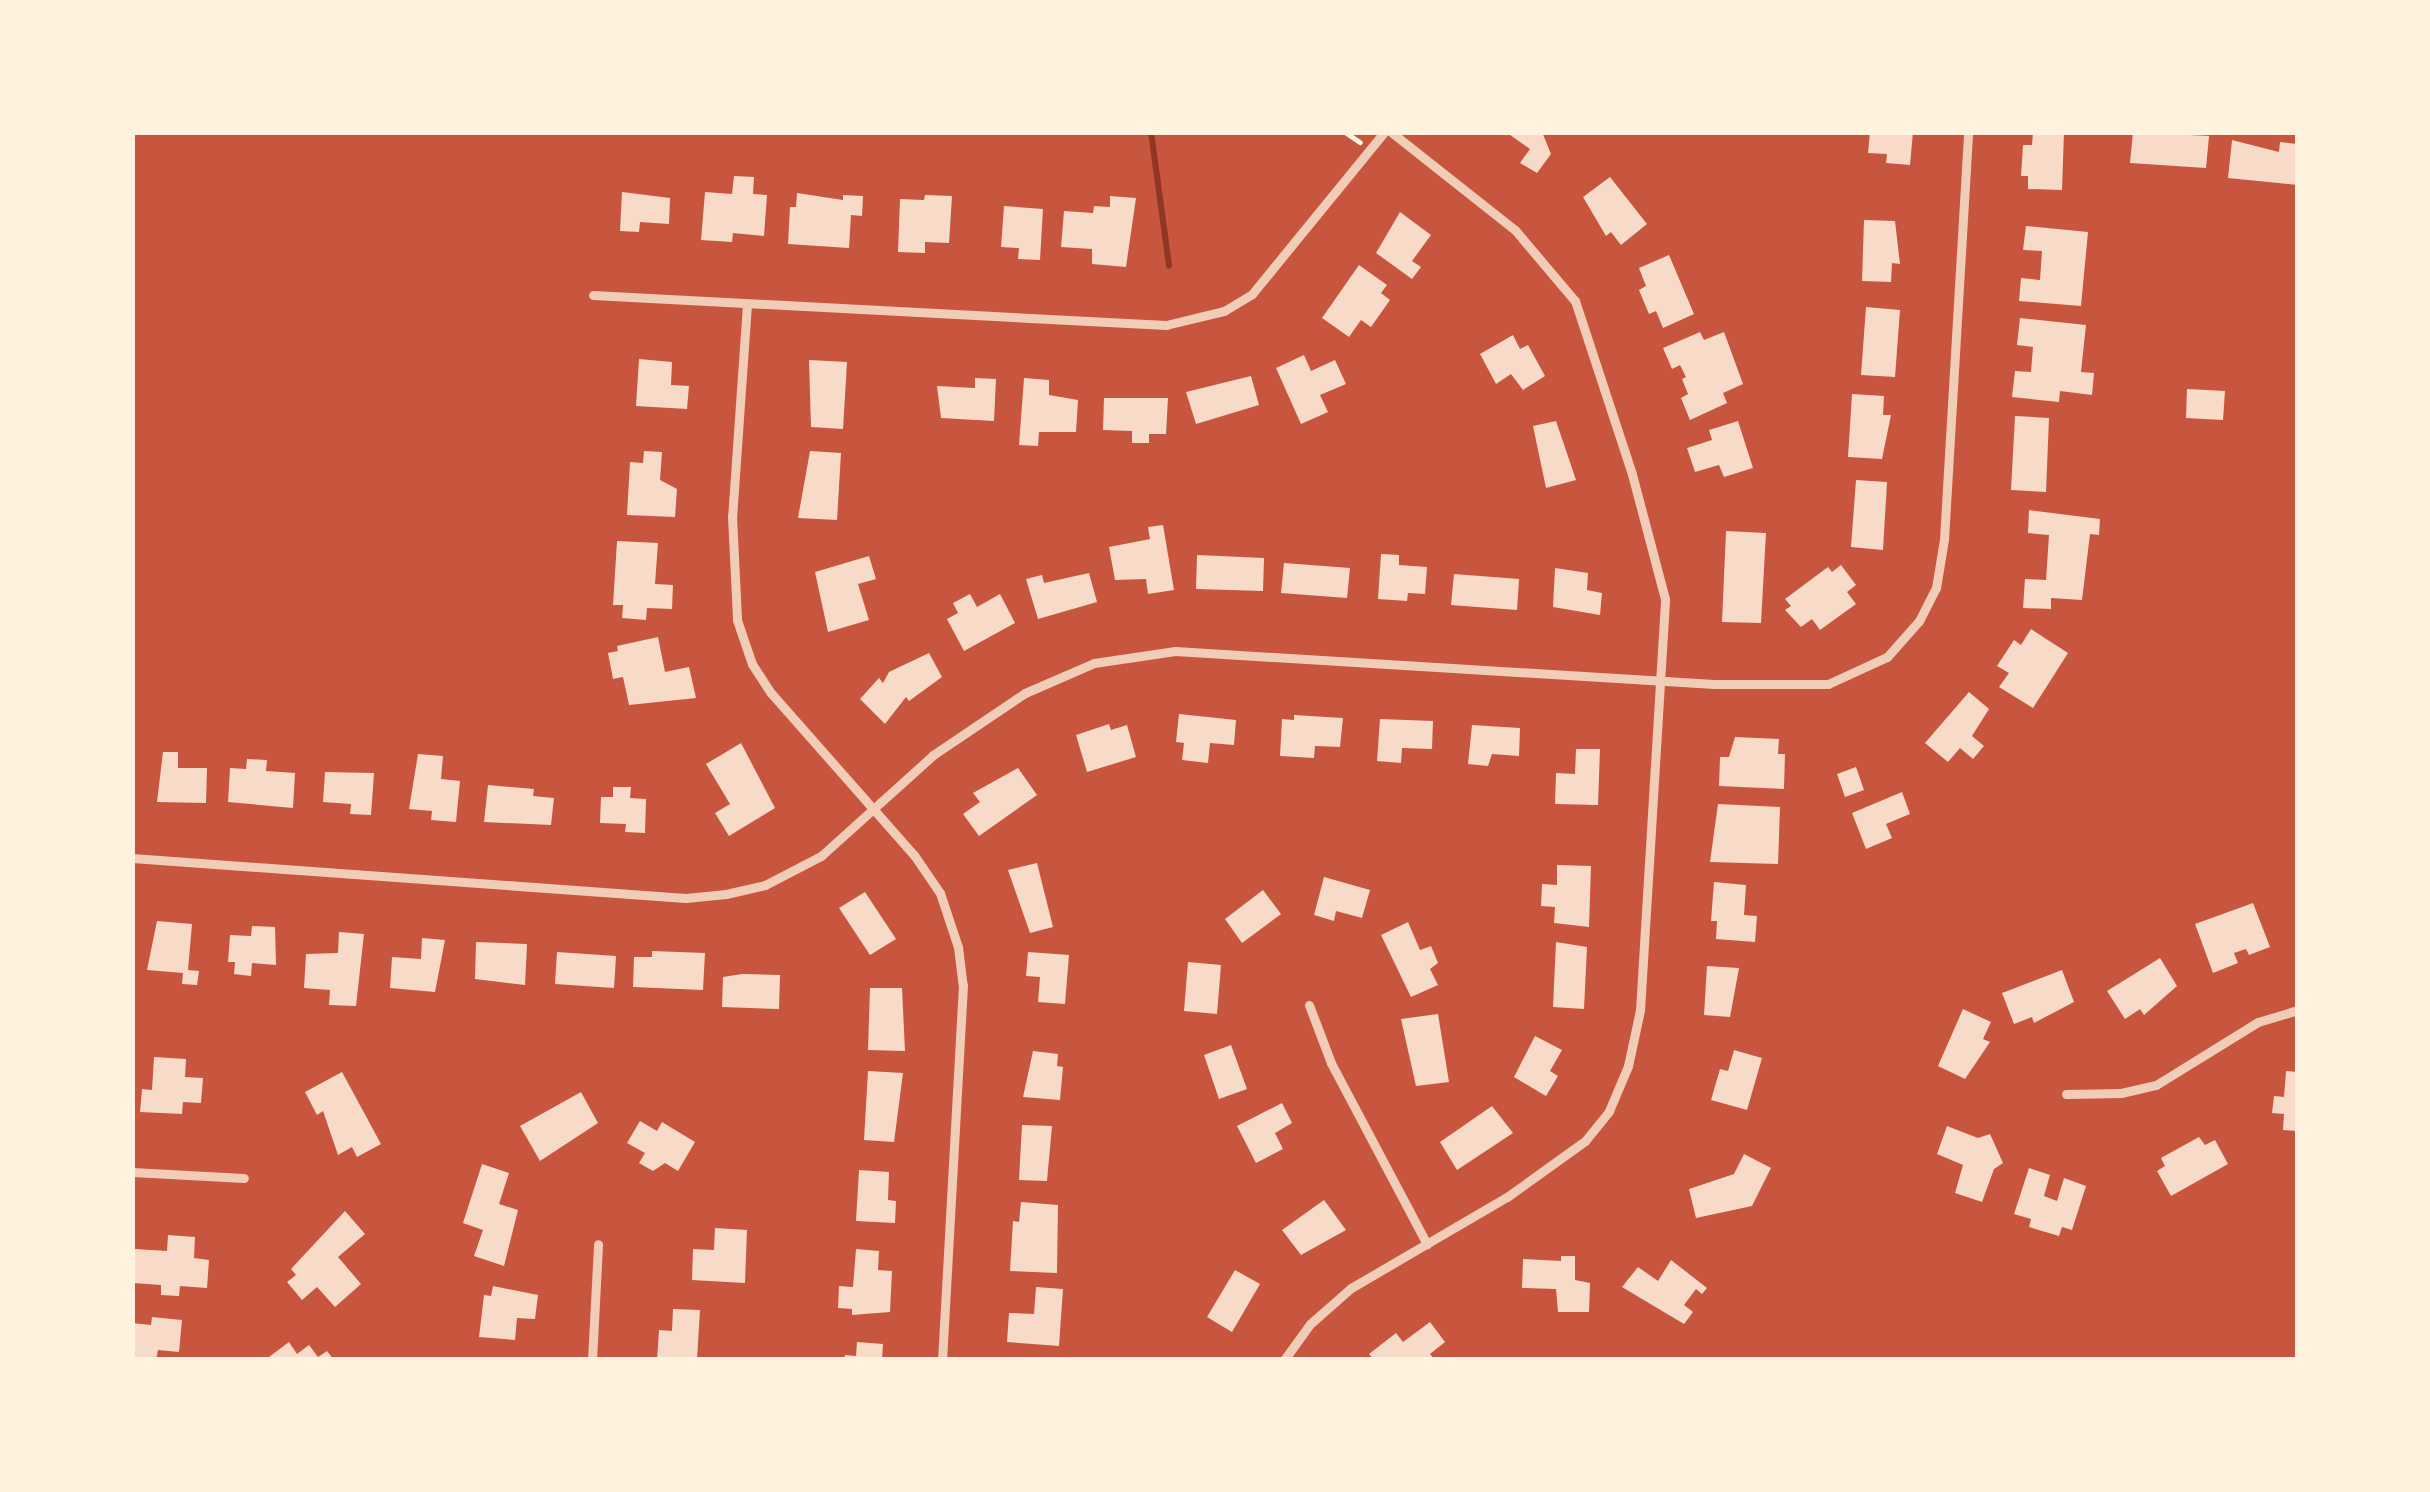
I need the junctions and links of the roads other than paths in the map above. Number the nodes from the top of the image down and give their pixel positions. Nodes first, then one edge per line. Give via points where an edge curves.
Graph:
1 (1388, 132) edge
2 (1968, 132) edge
3 (593, 295) dead end
4 (747, 304) junction
5 (1661, 680) junction
6 (874, 812) junction
7 (132, 858) edge
8 (1309, 1005) dead end
9 (2298, 1010) edge
10 (2066, 1094) dead end
11 (132, 1172) edge
12 (244, 1178) dead end
13 (598, 1244) dead end
14 (1427, 1244) junction
15 (592, 1360) edge
16 (942, 1360) edge
17 (1284, 1360) edge

1 - 4 street via 1252,294 1224,311 1166,325 1108,326
1 - 5 street via 1516,230 1575,301 1665,599
2 - 5 street via 1944,539 1936,588 1919,621 1887,657 1828,684
3 - 4 street
4 - 6 street via 732,516 737,620 771,693
5 - 6 street via 1175,651 1094,663 978,719
5 - 14 street via 1643,972 1628,1066 1585,1142
6 - 7 street via 794,872 686,898
6 - 16 street via 940,893 961,966
8 - 14 street via 1351,1104
9 - 10 street via 2258,1022 2156,1085
11 - 12 street
13 - 15 street
14 - 17 street via 1351,1288

